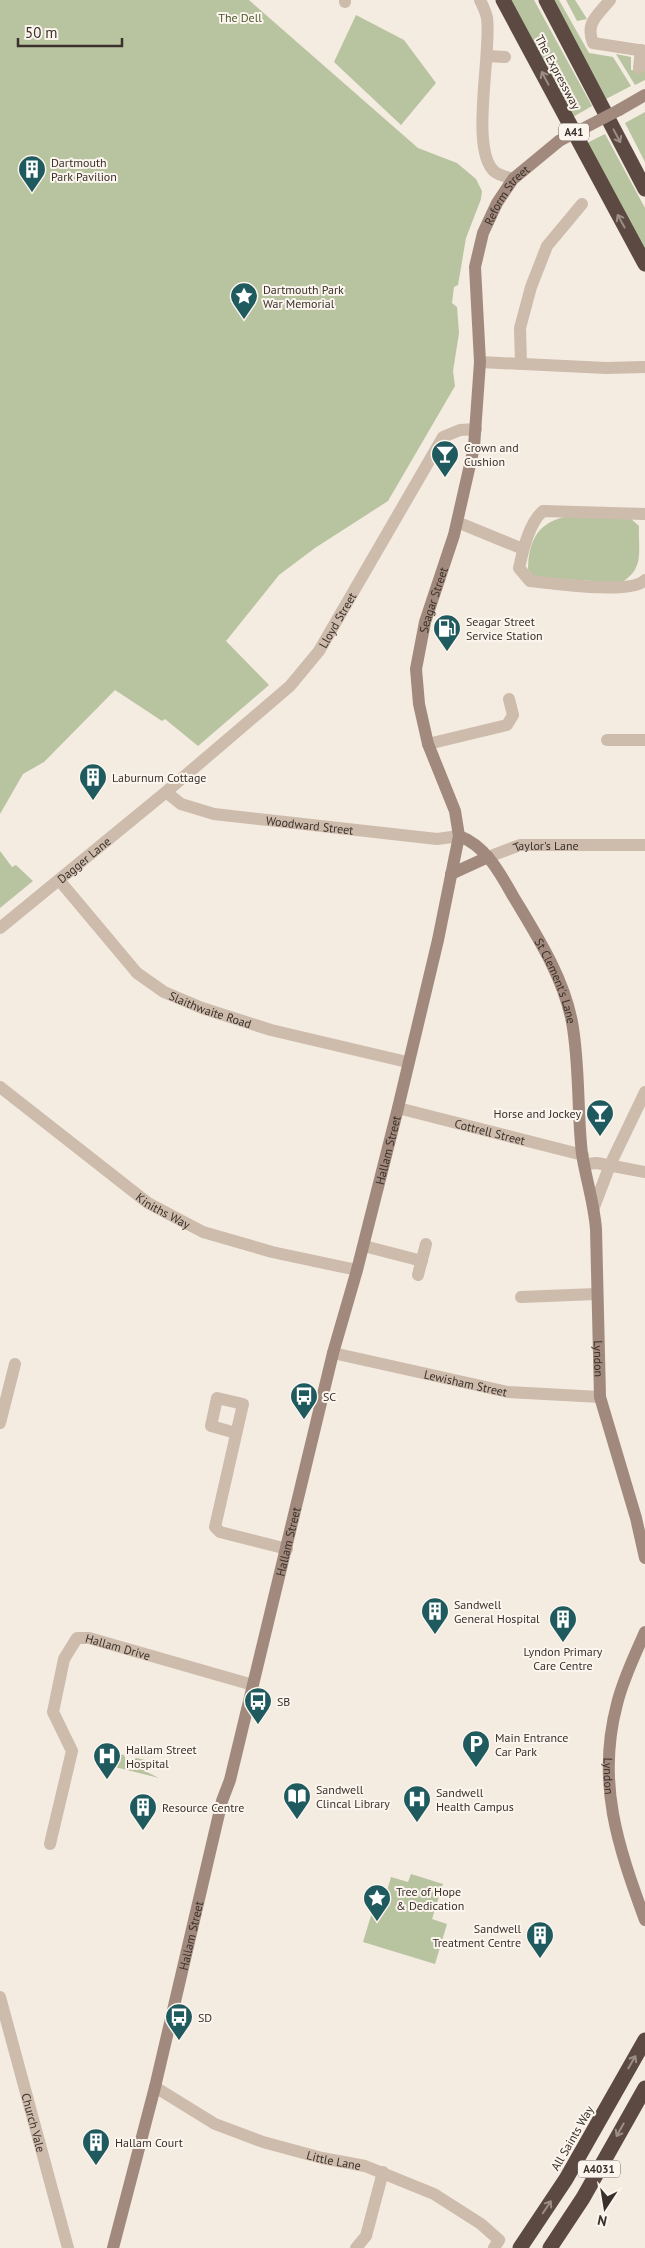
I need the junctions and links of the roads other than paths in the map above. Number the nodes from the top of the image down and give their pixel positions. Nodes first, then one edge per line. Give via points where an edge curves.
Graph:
1 (480, 0) edge
2 (503, 0) edge
3 (546, 0) edge
4 (610, 0) edge
5 (643, 51) edge
6 (487, 56) junction
7 (505, 57) dead end
8 (639, 68) dead end
9 (645, 95) edge
10 (513, 179) junction
11 (645, 189) edge
12 (582, 204) dead end
13 (645, 264) edge
14 (480, 362) junction
15 (521, 364) junction
16 (645, 367) edge
17 (476, 429) junction
18 (645, 514) edge
19 (457, 522) junction
20 (523, 549) junction
21 (645, 580) edge
22 (509, 699) dead end
23 (607, 740) dead end
24 (645, 740) edge
25 (428, 744) junction
26 (166, 792) junction
27 (459, 836) junction
28 (645, 845) edge
29 (488, 857) junction
30 (451, 874) junction
31 (58, 880) junction
32 (0, 928) edge
33 (407, 1062) junction
34 (0, 1087) edge
35 (645, 1092) edge
36 (398, 1108) junction
37 (583, 1159) junction
38 (610, 1165) junction
39 (645, 1172) edge
40 (594, 1207) junction
41 (426, 1244) dead end
42 (364, 1246) junction
43 (422, 1261) junction
44 (357, 1270) junction
45 (418, 1275) dead end
46 (596, 1294) junction
47 (521, 1297) dead end
48 (333, 1353) junction
49 (15, 1364) dead end
50 (600, 1397) junction
51 (0, 1423) edge
52 (236, 1433) dead end
53 (287, 1549) junction
54 (645, 1558) edge
55 (645, 1632) edge
56 (253, 1685) junction
57 (50, 1844) dead end
58 (645, 1920) edge
59 (0, 1997) edge
60 (645, 2040) edge
61 (155, 2087) junction
62 (645, 2090) edge
63 (383, 2172) junction
64 (68, 2248) edge
65 (113, 2248) edge
66 (356, 2248) edge
67 (494, 2248) edge
68 (520, 2248) edge
69 (550, 2248) edge

1 - 6 street via 487,16
13 -> 2 highway, The Expressway / A41
3 -> 11 highway, The Expressway
4 - 5 street via 591,23 589,32 593,43
5 - 8 street
6 - 7 street
6 - 10 street via 482,127 484,153 494,172
9 - 10 street, Reform Street, bridge via 559,141
10 - 14 street, Reform Street via 497,203 483,234 475,267
12 - 15 street via 547,246 531,287 520,328
14 - 15 street
14 - 17 street, Seagar Street
15 - 16 street
17 - 19 street, Seagar Street via 469,479
17 - 26 street, Lloyd Street via 460,430 443,437 319,651 290,686
18 - 20 street via 543,511
19 - 20 street
19 - 25 street, Seagar Street via 425,622 417,662 419,704
20 - 21 street via 519,568 530,582 611,588 635,585
22 - 25 street via 513,715 507,725
23 - 24 street
25 - 27 street, Seagar Street via 455,811
26 - 27 street, Woodward Street via 182,804 214,814 437,839
26 - 31 street, Dagger Lane
27 - 29 street, St Clement's Lane via 471,840
27 - 30 street, Hallam Street
28 - 29 street, Taylor's Lane via 520,845
29 - 30 street, Taylor's Lane
29 - 37 street, St Clement's Lane via 546,950 563,992 572,1021 577,1056
30 - 33 street, Hallam Street
31 - 32 street, Dagger Lane
31 - 33 street, Slaithwaite Road via 137,973 164,992 271,1030
33 - 36 street, Hallam Street
34 - 44 street, Kiniths Way via 148,1203 203,1232 272,1252
35 - 38 street
36 - 37 street, Cottrell Street
36 - 42 street, Hallam Street
37 - 38 street, Cottrell Street
37 - 40 street, Lyndon
38 - 39 street, Cottrell Street
38 - 40 street
40 - 46 street, Lyndon
41 - 43 street
42 - 43 street
42 - 44 street, Hallam Street
43 - 45 street
44 - 48 street, Hallam Street
46 - 47 street
46 - 50 street, Lyndon
48 - 50 street, Lewisham Street via 508,1392
48 - 53 street, Hallam Street
49 - 51 street
50 - 54 street, Lyndon
52 - 53 street via 215,1527 220,1532
53 - 56 street, Hallam Street
55 - 58 street, Lyndon via 617,1702 607,1778 620,1846
56 - 57 street, Hallam Drive via 89,1638 76,1638 64,1659 53,1712 72,1752
56 - 61 street, Hallam Street via 222,1801
59 - 64 street, Church Vale
68 -> 60 highway, All Saints Way / A4031 via 566,2179
61 - 63 street, Little Lane via 215,2124 263,2142
61 - 65 street, Hallam Street
62 -> 69 highway, A4031 via 583,2198
63 - 66 street via 366,2236
63 - 67 street, Little Lane via 434,2194 481,2224 499,2240

